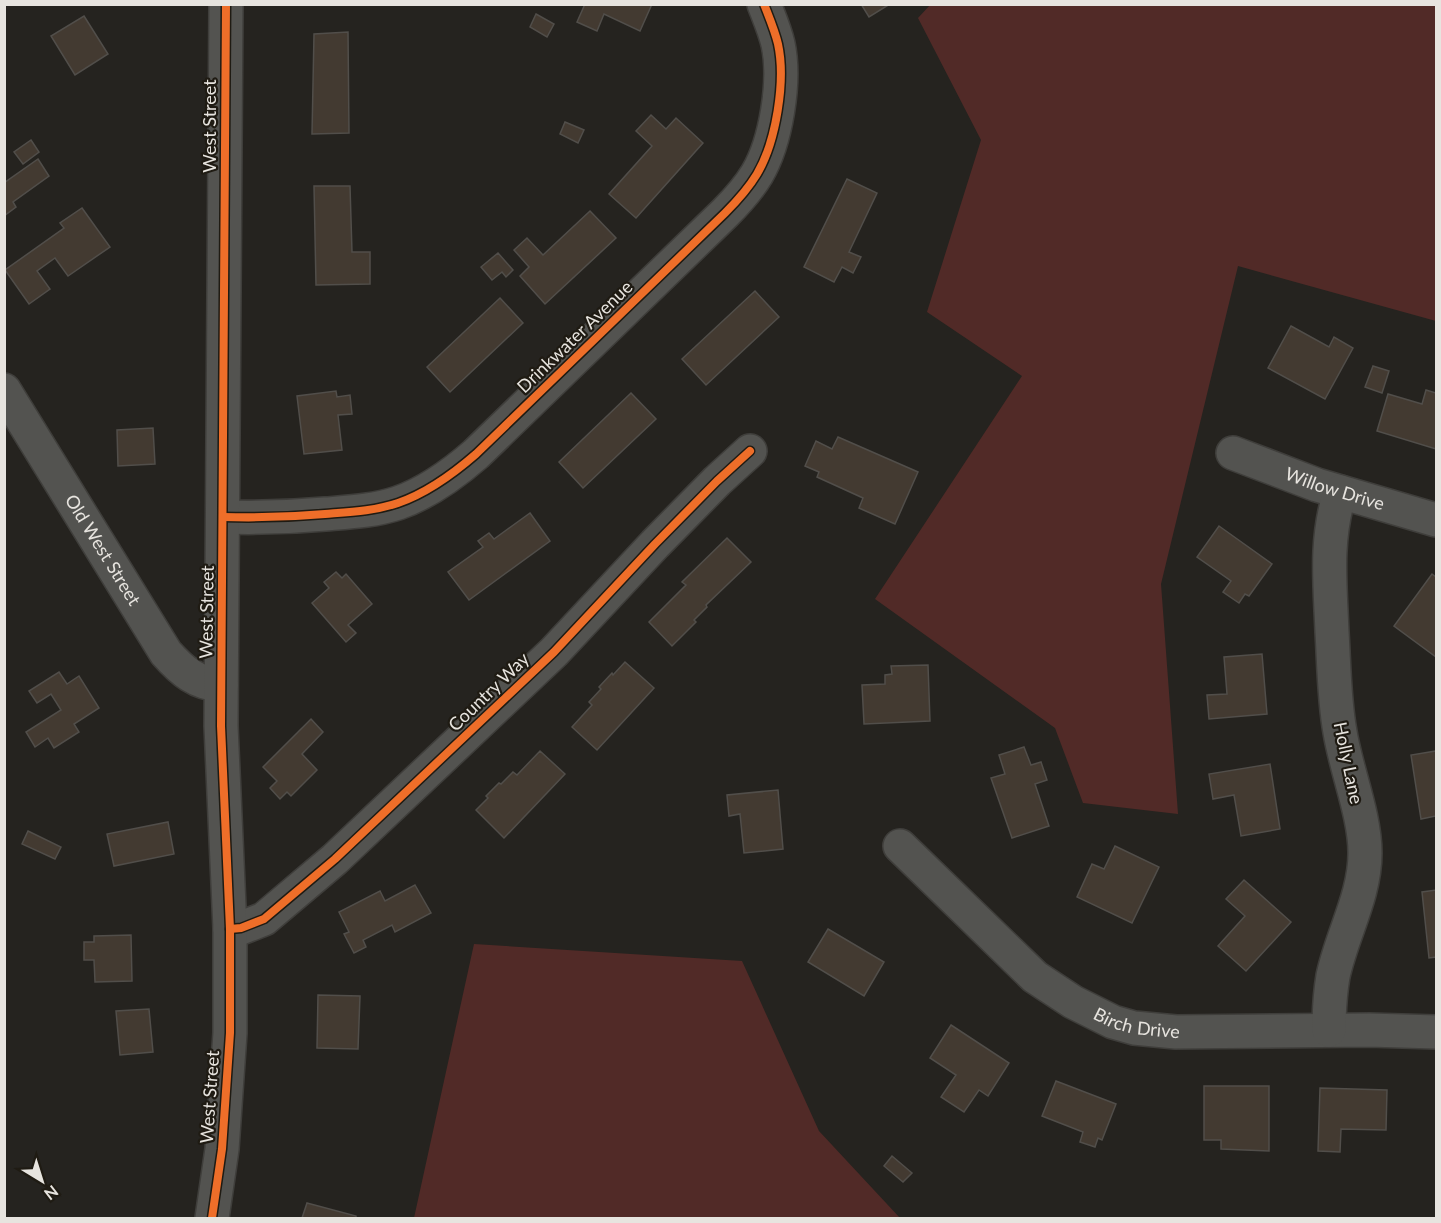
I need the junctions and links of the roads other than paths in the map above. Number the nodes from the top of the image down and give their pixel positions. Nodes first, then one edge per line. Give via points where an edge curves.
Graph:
1 (226, 4) edge
2 (764, 4) edge
3 (4, 390) edge
4 (750, 452) dead end
5 (1233, 453) dead end
6 (1340, 492) junction
7 (223, 517) junction
8 (1437, 520) edge
9 (221, 685) junction
10 (900, 846) dead end
11 (230, 929) junction
12 (1329, 1030) junction
13 (1437, 1032) edge
14 (212, 1218) edge

1 - 7 street, West Street
2 - 7 street, Drinkwater Avenue via 778,43 779,101 765,157 748,188 476,454 448,477 399,503 364,511
3 - 9 street, Old West Street via 166,653 193,678
4 - 11 street, Country Way via 655,544 554,652 335,859 264,919
5 - 6 street, Willow Drive
6 - 8 street, Willow Drive
6 - 12 street, Holly Lane via 1329,550 1336,708 1365,850 1362,884 1334,974
7 - 9 street, West Street
9 - 11 street, West Street
10 - 12 street, Birch Drive via 1035,977 1093,1014 1156,1031
11 - 14 street, West Street via 227,1094
12 - 13 street, Birch Drive

